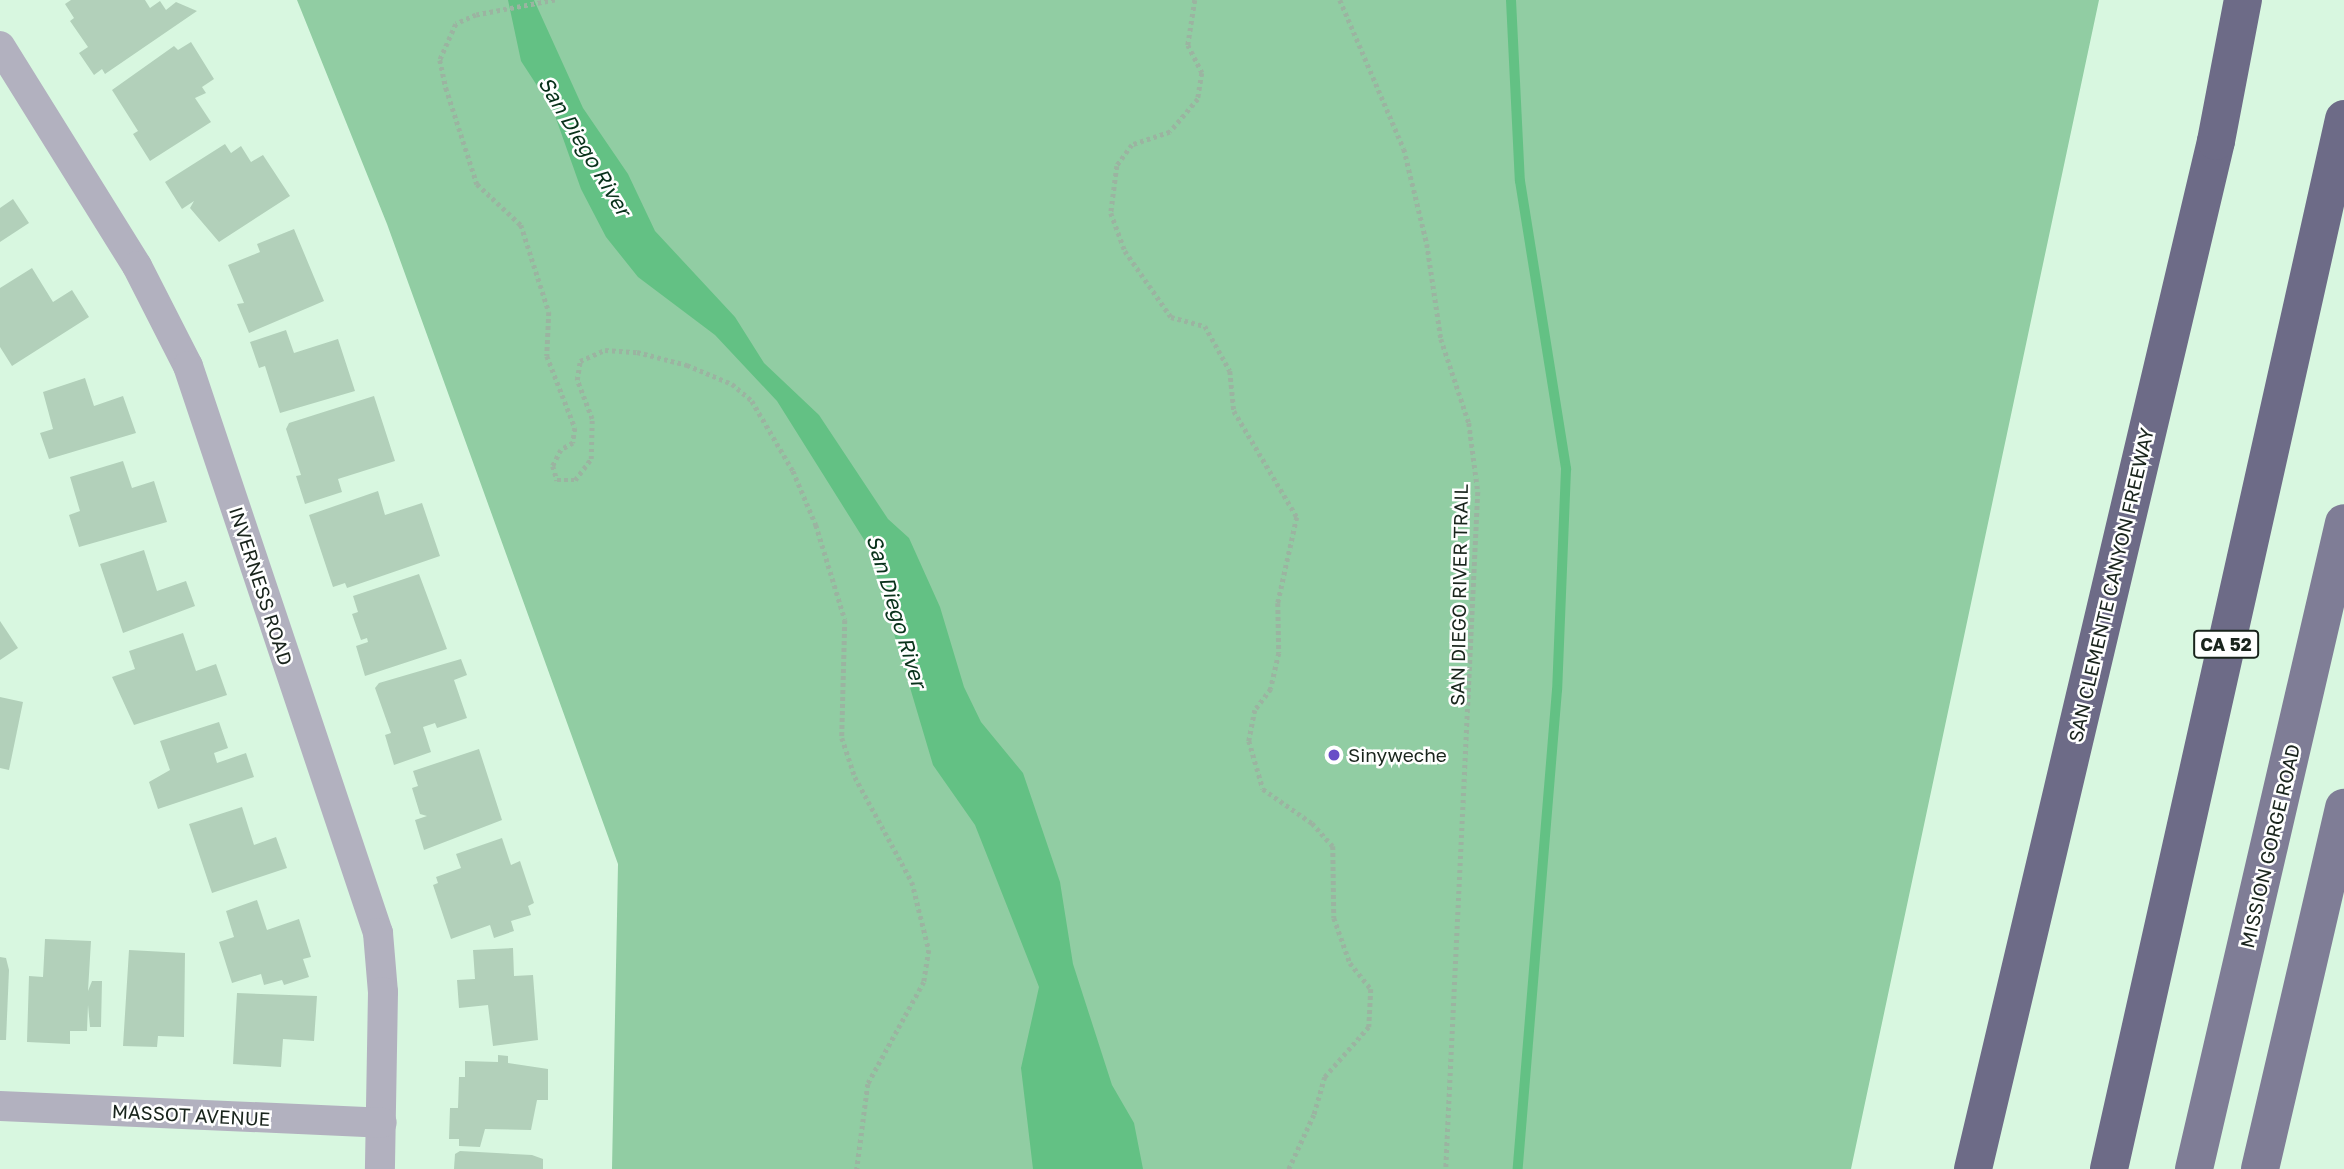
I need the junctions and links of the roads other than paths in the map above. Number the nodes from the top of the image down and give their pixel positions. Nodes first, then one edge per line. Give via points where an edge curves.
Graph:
1 (2243, 0) edge
2 (0, 46) edge
3 (2344, 119) edge
4 (2344, 523) edge
5 (2344, 808) edge
6 (0, 1106) edge
7 (382, 1123) junction
8 (380, 1169) edge
9 (1973, 1169) edge
10 (2109, 1169) edge
11 (2194, 1169) edge
12 (2260, 1169) edge

1 - 9 highway, SAN CLEMENTE CANYON FREEWAY via 2216,141
2 - 7 street, INVERNESS ROAD via 137,266 188,366 378,933 383,962
3 - 10 highway, CA 52
4 - 11 main road, MISSION GORGE ROAD
5 - 12 main road
6 - 7 street, MASSOT AVENUE
7 - 8 street, INVERNESS ROAD

